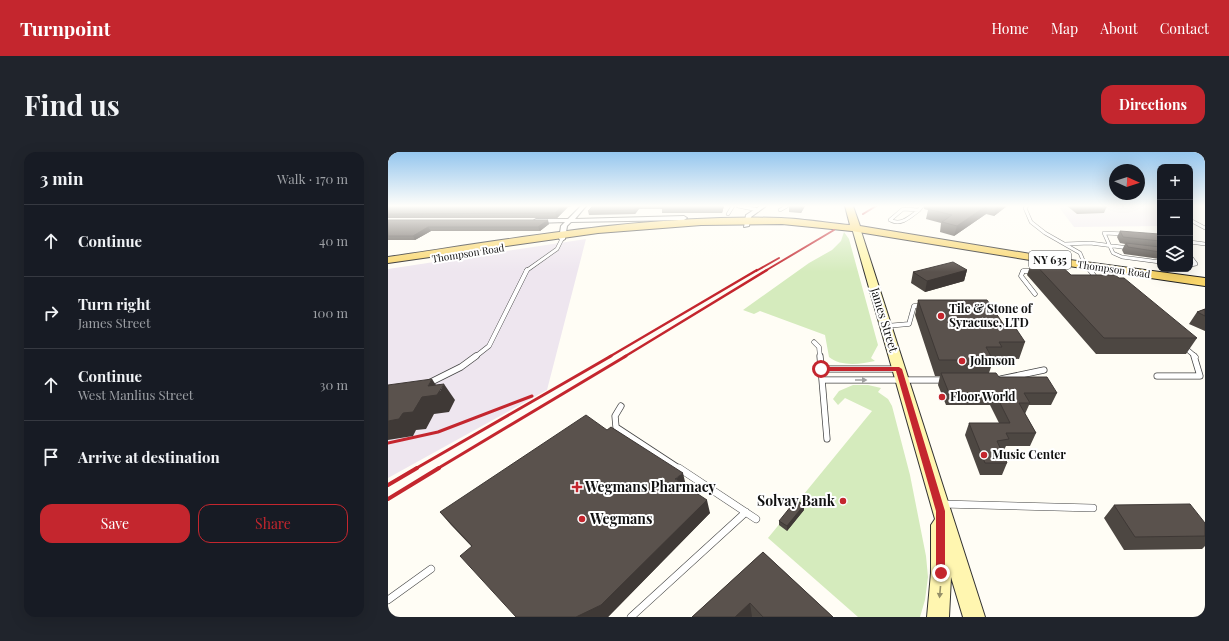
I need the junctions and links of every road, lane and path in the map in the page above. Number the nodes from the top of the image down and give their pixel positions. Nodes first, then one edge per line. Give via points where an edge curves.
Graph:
1 (564, 228) edge
2 (627, 228) edge
3 (856, 228) joint
4 (1038, 228) edge
5 (1132, 235) edge
6 (562, 236) junction
7 (1193, 242) edge
8 (1064, 244) junction
9 (1205, 244) edge
10 (1109, 245) junction
11 (1131, 248) edge
12 (388, 260) edge
13 (1157, 262) edge
14 (1085, 265) junction
15 (388, 266) edge
16 (1042, 272) edge
17 (1084, 277) edge
18 (1095, 277) junction
19 (1100, 280) edge
20 (1205, 282) edge
21 (1035, 294) dead end
22 (926, 306) edge
23 (886, 326) junction
24 (1176, 340) edge
25 (814, 342) dead end
26 (821, 369) junction
27 (1044, 370) dead end
28 (900, 374) junction
29 (1157, 376) dead end
30 (997, 379) edge
31 (822, 380) junction
32 (950, 380) edge
33 (424, 385) edge
34 (621, 406) dead end
35 (827, 439) dead end
36 (940, 507) junction
37 (1094, 508) dead end
38 (746, 512) junction
39 (756, 519) dead end
40 (431, 569) dead end
41 (388, 600) edge
42 (631, 617) edge
43 (938, 617) edge
44 (974, 617) edge

1 - 6 street
2 - 6 main road, Thompson Road / NY 635
3 - 14 main road, Thompson Road / NY 635
3 - 23 main road, James Street
4 - 8 lane
5 - 10 lane via 1104,233
6 - 12 main road, Thompson Road / NY 635
6 - 15 main road, Thompson Road / NY 635
6 - 33 lane via 557,249 528,268 489,346 461,367
7 - 9 lane
8 - 10 lane
8 - 14 lane via 1080,253
10 - 11 lane
10 - 13 lane via 1113,253 1122,257
14 - 18 lane
14 - 20 main road, Thompson Road / NY 635
16 - 21 lane via 1025,270 1021,275
17 - 18 lane
18 - 19 lane
22 - 23 lane via 914,306 909,324
23 - 28 main road, James Street
24 - 29 lane via 1196,357 1200,376
25 - 26 lane via 819,347
26 - 28 lane
26 - 31 lane
27 - 30 lane
31 -> 28 lane
28 - 32 lane
28 - 36 main road, James Street
31 - 35 lane
34 - 38 lane via 614,416 616,427
36 - 37 lane
36 -> 43 main road via 941,573
36 - 44 main road, James Street
38 - 39 lane
38 - 42 lane
40 - 41 lane

